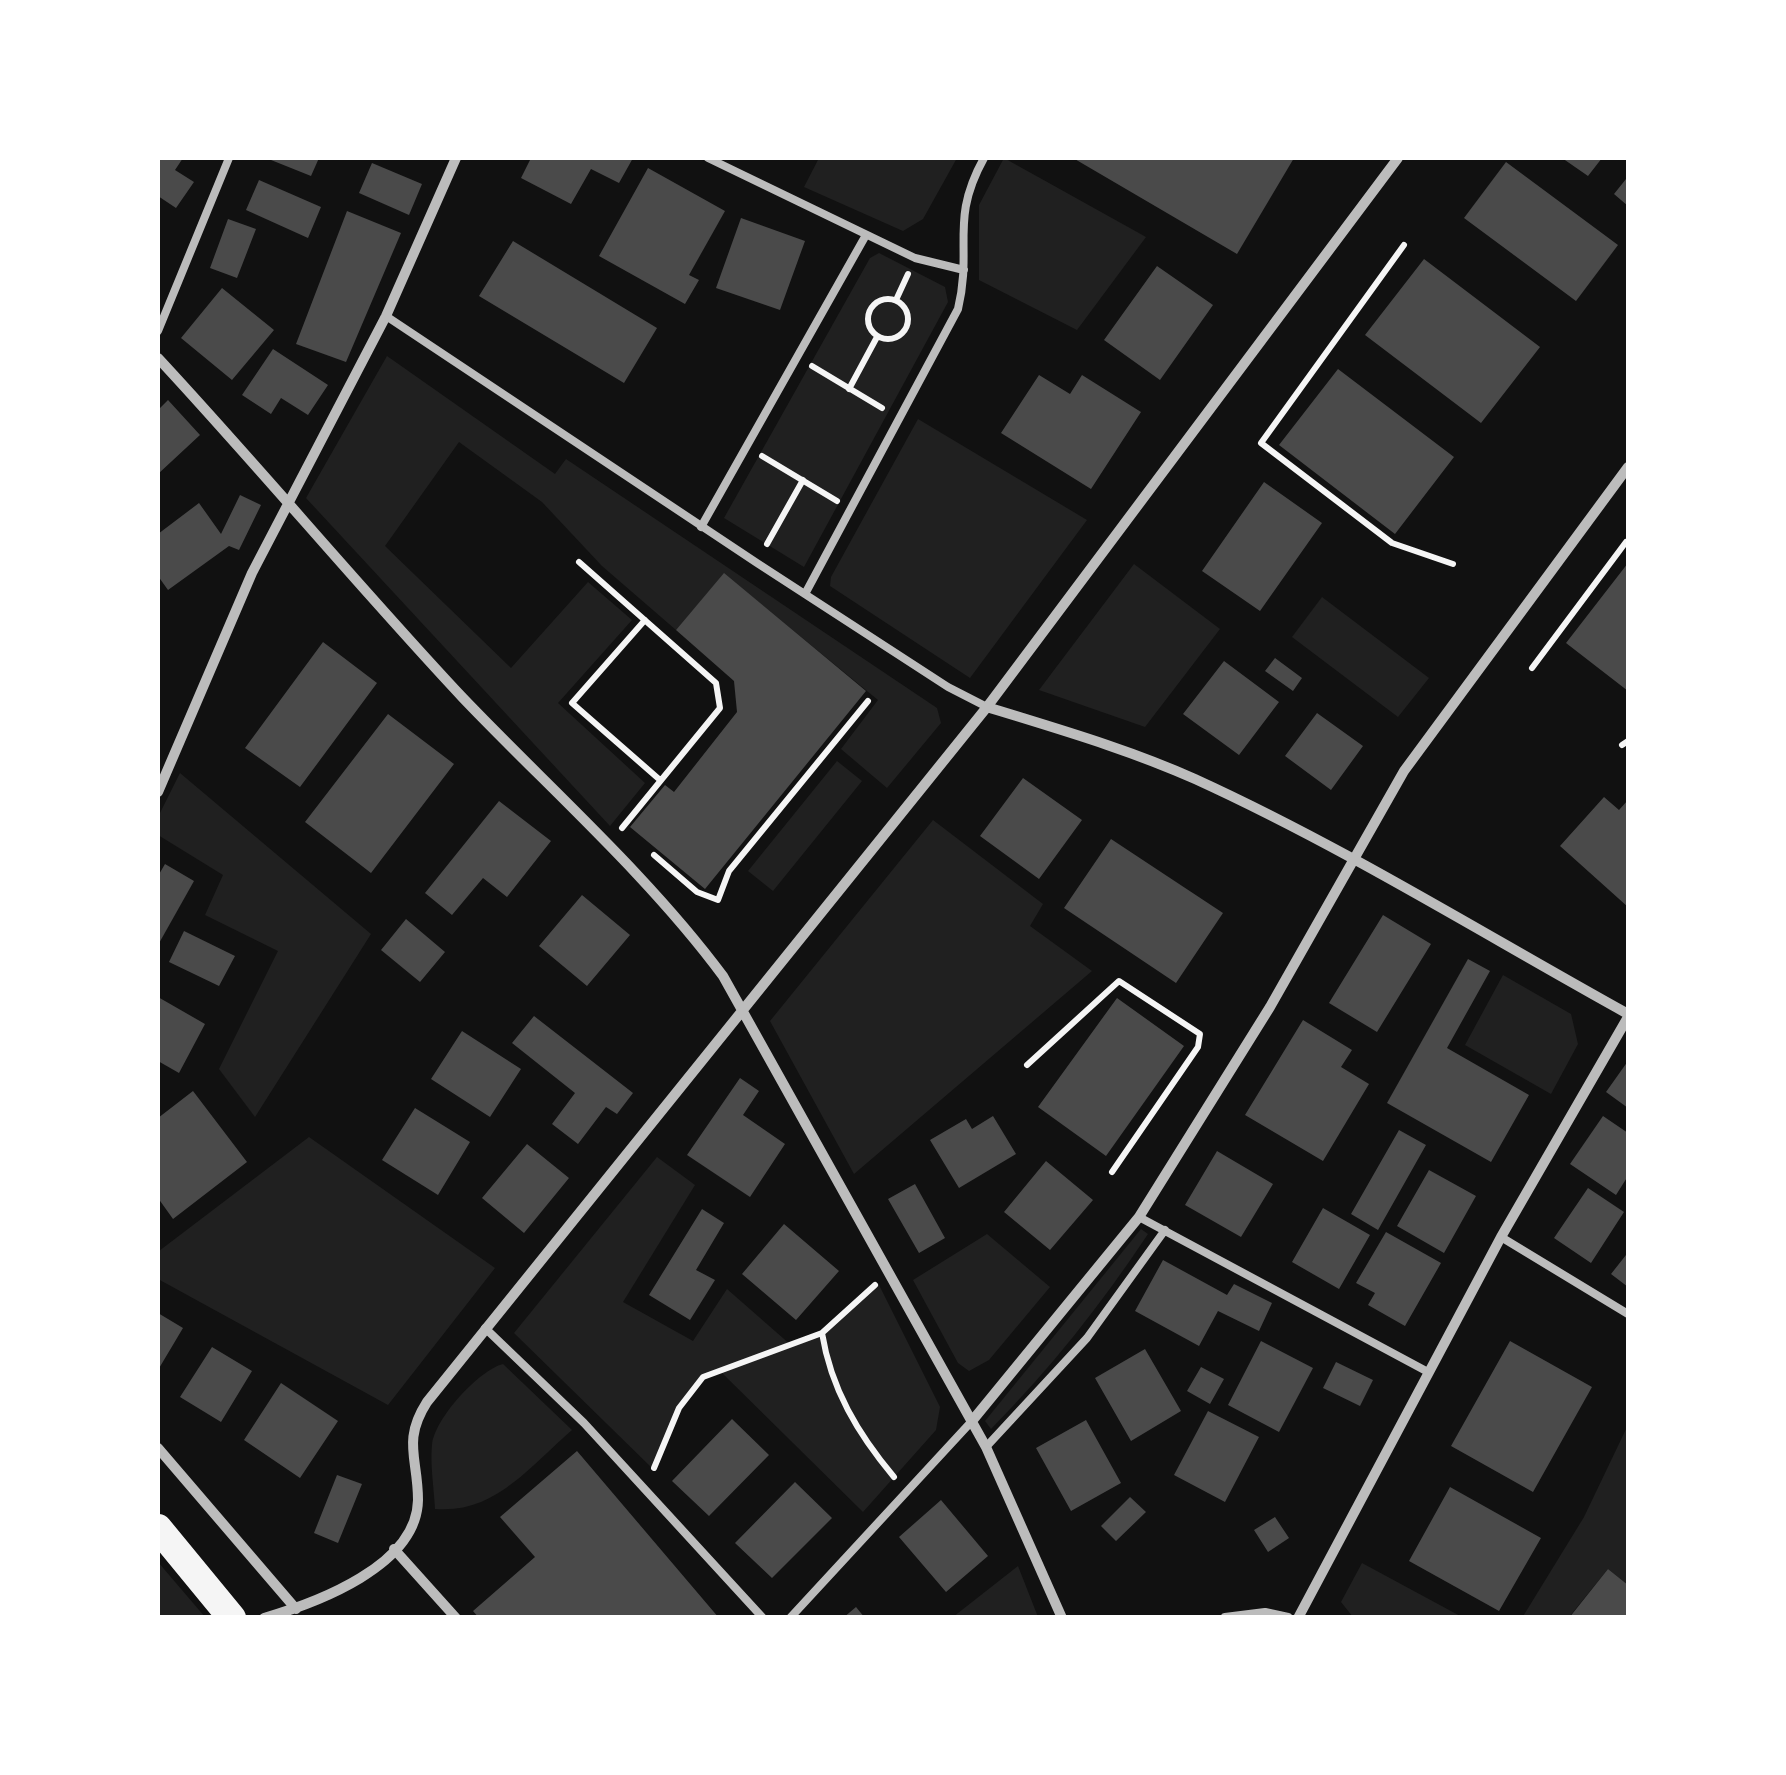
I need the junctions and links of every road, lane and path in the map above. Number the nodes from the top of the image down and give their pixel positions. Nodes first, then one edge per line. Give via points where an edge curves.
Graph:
1 (228, 158) edge
2 (456, 158) edge
3 (708, 158) edge
4 (984, 158) edge
5 (1398, 158) edge
6 (866, 234) junction
7 (1404, 245) dead end
8 (964, 270) junction
9 (386, 316) junction
10 (158, 331) edge
11 (878, 337) junction
12 (798, 357) junction
13 (158, 358) edge
14 (849, 389) junction
15 (901, 420) junction
16 (748, 448) junction
17 (1628, 466) edge
18 (803, 480) junction
19 (289, 500) junction
20 (852, 510) junction
21 (702, 526) junction
22 (1626, 542) edge
23 (580, 562) dead end
24 (757, 563) junction
25 (1453, 564) dead end
26 (804, 594) junction
27 (645, 620) junction
28 (1532, 668) dead end
29 (868, 701) dead end
30 (988, 707) junction
31 (660, 780) junction
32 (158, 792) edge
33 (634, 838) dead end
34 (646, 848) dead end
35 (1355, 860) junction
36 (746, 1010) junction
37 (1628, 1016) edge
38 (1027, 1064) dead end
39 (1112, 1172) dead end
40 (1139, 1216) junction
41 (1165, 1230) junction
42 (1502, 1237) junction
43 (890, 1271) junction
44 (1628, 1314) edge
45 (485, 1328) junction
46 (822, 1333) junction
47 (1428, 1372) junction
48 (972, 1421) junction
49 (158, 1448) edge
50 (986, 1448) junction
51 (644, 1487) junction
52 (907, 1494) junction
53 (158, 1528) edge
54 (394, 1549) junction
55 (296, 1608) junction
56 (232, 1618) edge
57 (264, 1618) edge
58 (456, 1618) edge
59 (764, 1618) edge
60 (790, 1618) edge
61 (1062, 1618) edge
62 (1225, 1618) edge
63 (1288, 1618) edge
64 (1298, 1618) edge

1 - 10 lane
2 - 9 street
3 - 6 lane
4 - 8 lane via 964,199
5 - 30 street
6 - 8 lane via 925,262
6 - 12 lane
7 - 25 path via 1261,443 1392,542
8 - 15 lane via 958,309
9 - 19 street
9 - 21 lane
11 - 11 path via 869,326 872,307 888,299 902,303 909,322 903,334
11 - 14 path
12 - 14 path
12 - 16 lane
13 - 19 street
14 - 15 path
15 - 20 lane
16 - 18 path
16 - 21 lane
17 - 35 street via 1428,736
18 - 20 path
18 - 24 path
19 - 32 street
19 - 36 street via 446,680 684,927
20 - 26 lane
21 - 24 lane
22 - 28 path
23 - 27 path
24 - 26 lane
26 - 30 lane
27 - 31 path via 716,683 720,708
27 - 31 path via 572,703
29 - 34 path via 729,871 718,900 697,892
30 - 35 street via 1194,779
30 - 36 street
31 - 33 path via 621,827
35 - 37 street
35 - 40 street
36 - 43 street
36 - 45 street
37 - 42 street
38 - 39 path via 1119,981 1200,1034
40 - 41 lane
40 - 48 street
41 - 47 lane
41 - 50 lane via 1088,1338
42 - 44 lane
42 - 47 street
43 - 46 path
43 - 48 street
45 - 51 lane
45 - 54 street via 412,1430 418,1502
46 - 51 path via 703,1377 679,1408
46 - 52 path via 845,1406
47 - 64 street
48 - 50 street
48 - 52 lane
49 - 55 street
50 - 61 street
51 - 59 lane
52 - 60 lane
53 - 56 highway
54 - 55 street via 335,1592
54 - 58 street
55 - 57 street
62 - 63 street

